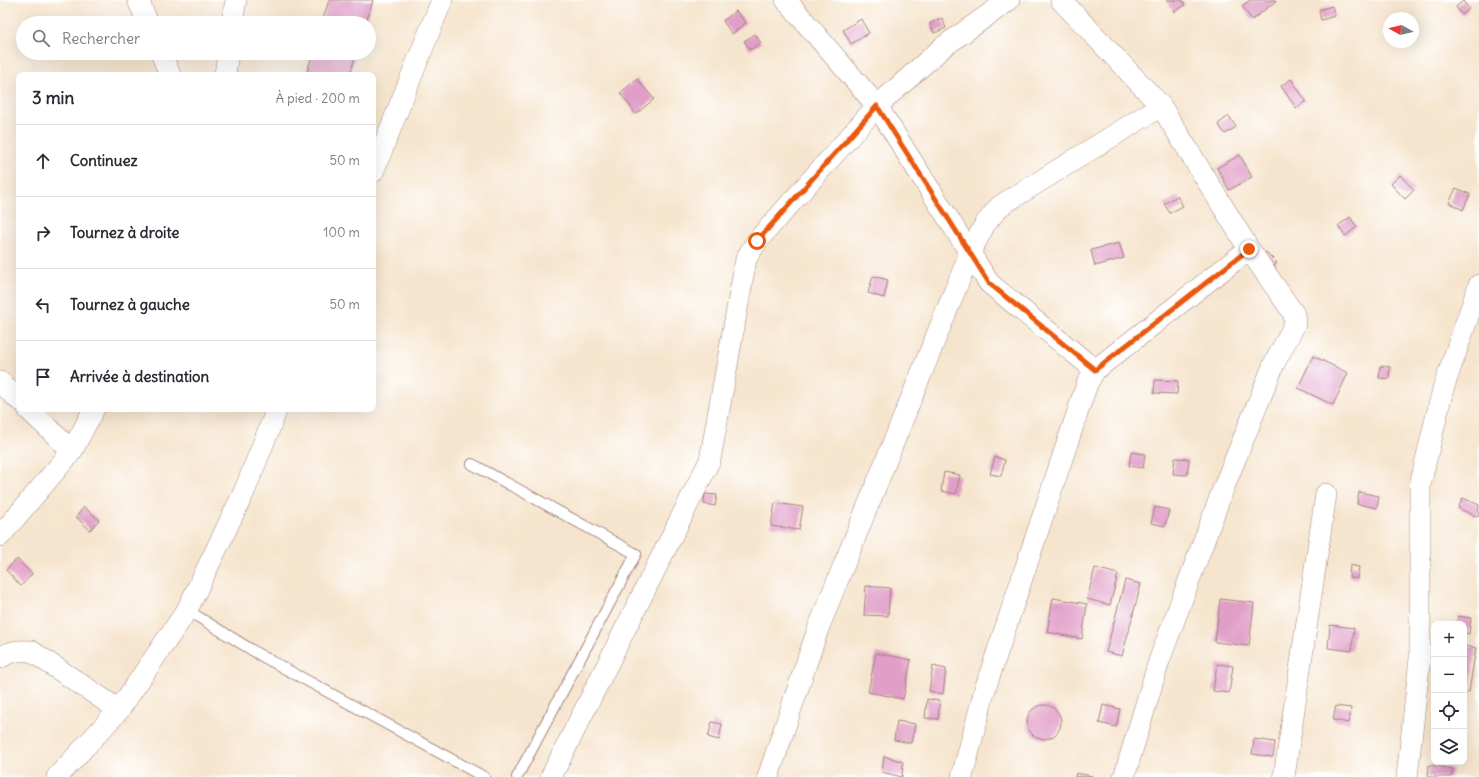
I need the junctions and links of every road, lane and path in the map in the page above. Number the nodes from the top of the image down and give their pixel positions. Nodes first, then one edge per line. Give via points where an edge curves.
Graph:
1 (138, 0) edge
2 (236, 0) edge
3 (442, 0) edge
4 (786, 0) edge
5 (1009, 0) edge
6 (1061, 0) edge
7 (145, 16) edge
8 (233, 16) edge
9 (164, 60) edge
10 (227, 60) edge
11 (169, 72) edge
12 (225, 72) edge
13 (877, 106) junction
14 (1161, 106) junction
15 (376, 165) edge
16 (1249, 249) junction
17 (970, 253) junction
18 (1479, 285) edge
19 (1095, 370) junction
20 (0, 382) edge
21 (16, 397) edge
22 (31, 412) edge
23 (92, 412) edge
24 (276, 412) edge
25 (72, 451) junction
26 (472, 464) dead end
27 (1326, 494) dead end
28 (0, 536) edge
29 (187, 610) junction
30 (0, 658) edge
31 (119, 710) junction
32 (57, 777) edge
33 (484, 777) edge
34 (516, 777) edge
35 (551, 777) edge
36 (768, 777) edge
37 (962, 777) edge
38 (1124, 777) edge
39 (1284, 777) edge
40 (1408, 777) edge

1 - 7 street
2 - 8 street
3 - 15 street
4 - 13 street
5 - 13 street via 943,47
6 - 14 street
9 - 11 street
10 - 12 street
13 - 17 street
13 - 35 street via 757,241 746,259 710,460
14 - 16 street
14 - 17 street via 1000,206 985,224
16 - 19 street
16 - 38 street via 1294,314 1295,324 1274,364 1222,491 1159,661
17 - 19 street via 989,283
17 - 36 street via 818,629
18 - 40 street via 1444,389 1419,491 1420,658
19 - 37 street via 1087,384 985,689
20 - 21 street
22 - 25 street
23 - 25 street
24 - 29 street via 244,492
25 - 28 street
26 - 34 lane via 636,554
27 - 39 street
29 - 31 street
29 - 33 lane via 260,655
30 - 31 street via 6,653 20,650 30,652
31 - 32 street

